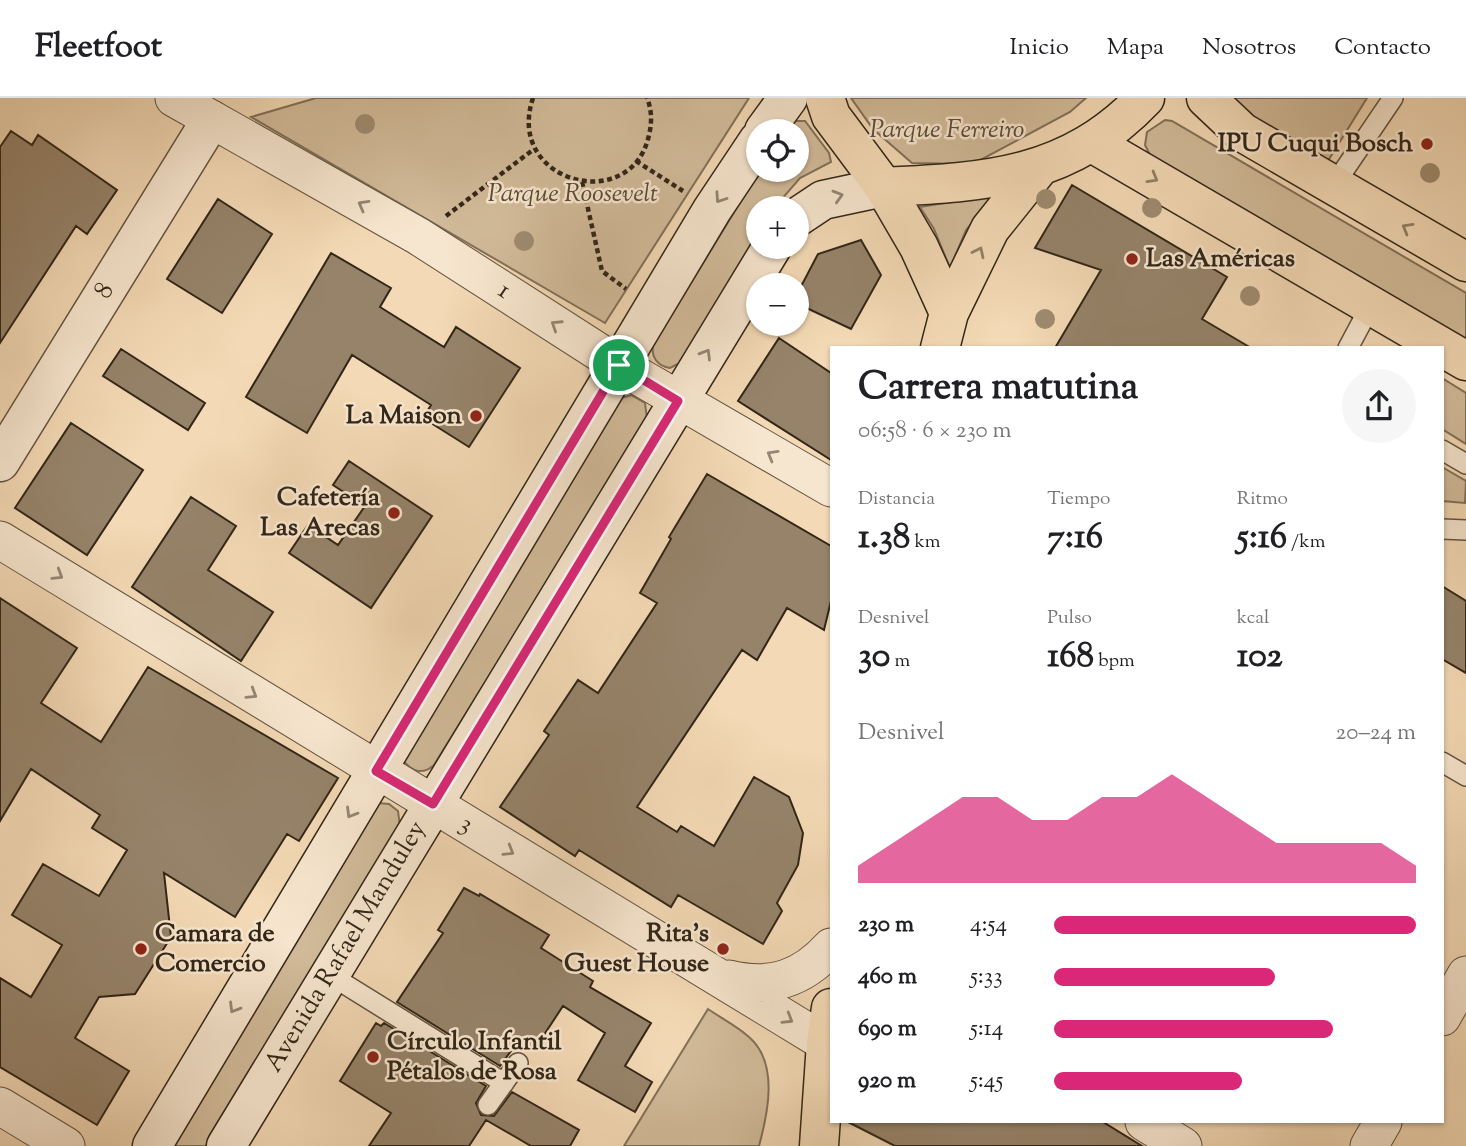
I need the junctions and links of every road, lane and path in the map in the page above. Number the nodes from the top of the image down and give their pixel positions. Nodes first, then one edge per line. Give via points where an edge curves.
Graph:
1 (174, 98) edge
2 (533, 98) edge
3 (647, 98) edge
4 (788, 98) edge
5 (825, 98) edge
6 (1145, 98) edge
7 (1206, 98) edge
8 (1393, 98) edge
9 (773, 119) edge
10 (211, 120) junction
11 (1094, 144) junction
12 (534, 149) junction
13 (746, 159) edge
14 (636, 161) junction
15 (1038, 169) junction
16 (582, 182) junction
17 (1334, 185) junction
18 (884, 187) junction
19 (809, 209) edge
20 (712, 210) junction
21 (418, 236) junction
22 (765, 259) edge
23 (1466, 262) edge
24 (1371, 305) junction
25 (653, 309) junction
26 (944, 331) edge
27 (1349, 346) edge
28 (1441, 346) edge
29 (1444, 348) edge
30 (1466, 361) edge
31 (619, 365) junction
32 (678, 401) junction
33 (1444, 451) edge
34 (0, 462) edge
35 (1466, 464) edge
36 (830, 487) edge
37 (1444, 529) edge
38 (1466, 530) edge
39 (0, 540) edge
40 (1444, 763) edge
41 (376, 771) junction
42 (1466, 776) edge
43 (433, 804) junction
44 (830, 948) edge
45 (330, 975) junction
46 (715, 975) junction
47 (828, 1025) edge
48 (518, 1063) dead end
49 (504, 1083) junction
50 (488, 1105) dead end
51 (0, 1106) edge
52 (1146, 1123) edge
53 (1382, 1123) edge
54 (813, 1136) edge
55 (66, 1146) edge
56 (152, 1146) edge
57 (226, 1146) edge
58 (1183, 1146) edge
59 (1369, 1146) edge

1 - 10 street, 1
2 - 12 path via 529,130
3 - 14 path via 652,122
4 - 9 main road
5 - 18 main road via 831,116
6 - 11 main road
7 - 17 main road via 1242,132
8 - 17 lane
21 -> 10 street, 1
10 - 34 main road, 8
11 - 15 main road
11 -> 24 main road
12 - 16 path via 562,176
12 - 21 path
13 -> 20 main road
14 - 16 path via 621,174
14 - 20 path
15 - 18 main road via 961,183
26 -> 15 main road via 990,229
16 - 25 path via 602,271
23 -> 17 main road
19 -> 18 main road via 823,200
18 - 26 main road via 919,247
20 - 25 main road
31 -> 21 street, 1
32 -> 22 main road, Avenida Rafael Manduley
24 - 27 lane
24 - 28 main road
25 - 31 main road
29 - 30 main road
31 - 32 street, 1
31 - 41 main road
36 -> 32 street, 1
32 - 43 main road, Avenida Rafael Manduley
33 - 35 lane
37 - 38 lane
39 -> 41 street, 3
40 - 42 lane
41 - 43 street, 3
41 -> 56 main road
43 - 45 main road, Avenida Rafael Manduley
43 -> 46 street, 3
44 - 46 street via 815,965 783,982 753,985
45 - 49 lane
45 - 57 main road, Avenida Rafael Manduley
46 -> 47 street, 3
47 - 54 main road
48 - 49 lane
49 - 50 lane
51 - 55 street
52 - 58 street
53 - 59 street

